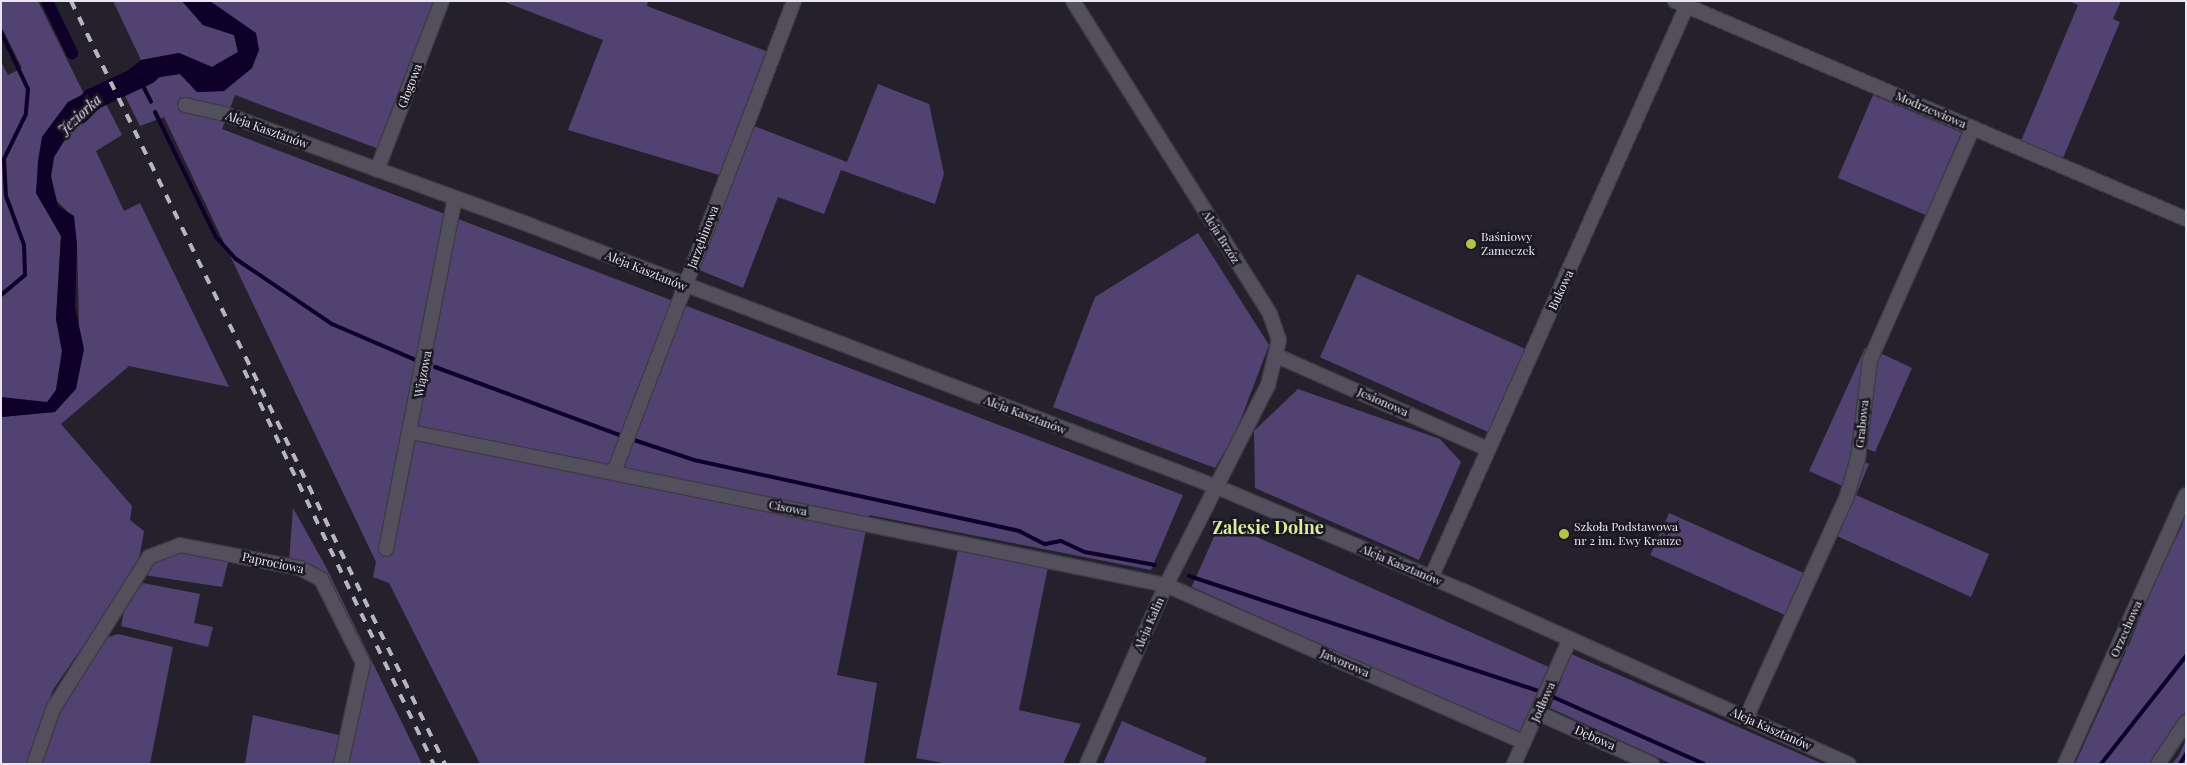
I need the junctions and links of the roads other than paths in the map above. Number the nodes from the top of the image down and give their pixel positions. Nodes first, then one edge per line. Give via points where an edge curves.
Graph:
1 (442, 1) edge
2 (794, 1) edge
3 (1073, 1) edge
4 (1684, 3) edge
5 (185, 105) dead end
6 (1973, 128) junction
7 (378, 170) junction
8 (455, 198) junction
9 (2186, 219) edge
10 (684, 286) junction
11 (1277, 356) junction
12 (410, 432) junction
13 (1488, 449) junction
14 (614, 472) junction
15 (1216, 487) junction
16 (2186, 495) edge
17 (386, 549) dead end
18 (1431, 578) junction
19 (1166, 585) junction
20 (1570, 639) junction
21 (1538, 713) junction
22 (1746, 718) junction
23 (2186, 722) edge
24 (1524, 742) junction
25 (34, 764) edge
26 (341, 764) edge
27 (1087, 764) edge
28 (1514, 764) edge
29 (1652, 764) edge
30 (1849, 764) edge
31 (2065, 764) edge
32 (2158, 764) edge

1 - 7 street, Głogowa
2 - 10 street, Jarzębinowa
3 - 11 street, Aleja Brzóz via 1270,314 1278,340
4 - 6 street, Modrzewiowa
4 - 13 street, Bukowa
5 - 7 street, Aleja Kasztanów via 225,114
6 - 9 street, Modrzewiowa
6 - 22 street, Grabowa via 1870,360 1858,458 1846,500
7 - 8 street, Aleja Kasztanów
8 - 10 street, Aleja Kasztanów
8 - 12 street, Wiązowa
10 - 14 street, Jarzębinowa
10 - 15 street, Aleja Kasztanów
11 - 13 street, Jesionowa
11 - 15 street, Aleja Brzóz
12 - 14 street, Cisowa
12 - 17 street, Wiązowa
13 - 18 street, Bukowa
14 - 19 street, Cisowa
15 - 18 street, Aleja Kasztanów
15 - 19 street, Aleja Kalin
16 - 31 street, Orzechowa
18 - 20 street, Aleja Kasztanów
19 - 24 street, Jaworowa
19 - 27 street, Aleja Kalin
20 - 21 street, Jodłowa
20 - 22 street, Aleja Kasztanów
21 - 24 street, Jodłowa
21 - 29 street, Dębowa
22 - 30 street, Aleja Kasztanów
23 - 32 street
24 - 28 street, Jodłowa
25 - 26 street, Paprociowa via 53,709 148,557 180,545 314,572 362,658 362,672

